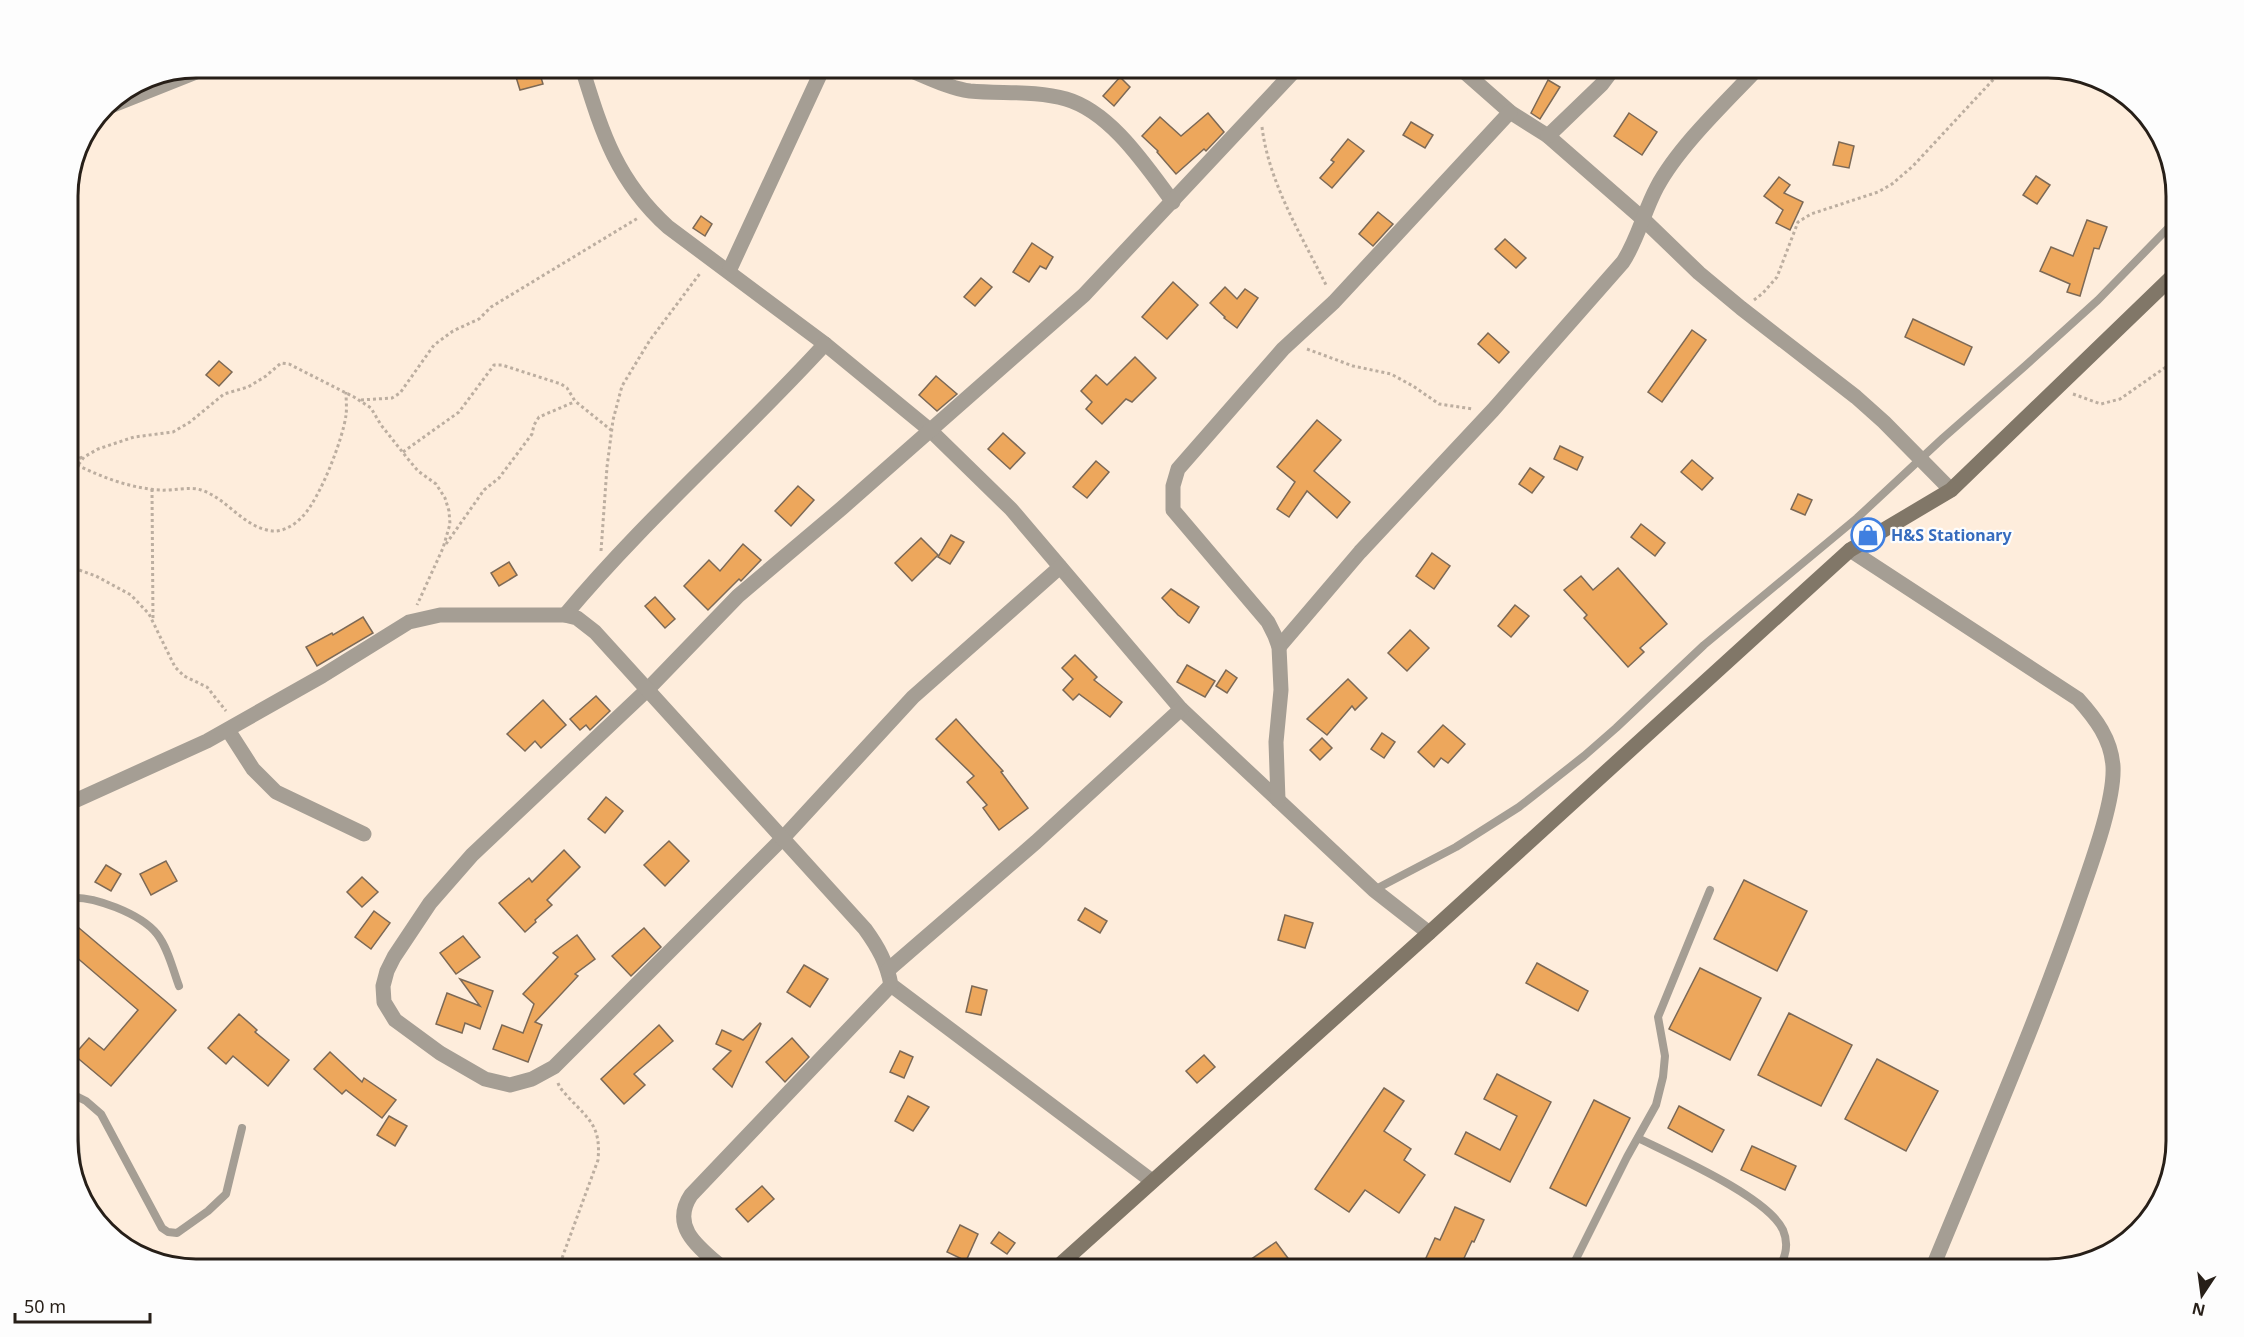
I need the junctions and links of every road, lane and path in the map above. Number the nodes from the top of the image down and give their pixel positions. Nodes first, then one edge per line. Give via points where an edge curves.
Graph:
1 (585, 78) edge
2 (818, 78) edge
3 (932, 78) edge
4 (1288, 78) edge
5 (1471, 78) edge
6 (1606, 78) edge
7 (1749, 78) edge
8 (1995, 78) edge
9 (176, 80) edge
10 (130, 98) edge
11 (1260, 107) junction
12 (1510, 112) junction
13 (1548, 136) junction
14 (1173, 202) junction
15 (650, 210) junction
16 (1643, 219) junction
17 (2166, 230) edge
18 (711, 259) junction
19 (729, 271) junction
20 (2166, 283) edge
21 (1334, 302) junction
22 (1741, 308) junction
23 (825, 344) junction
24 (1283, 349) junction
25 (2166, 367) edge
26 (2058, 387) junction
27 (346, 392) junction
28 (360, 400) junction
29 (575, 401) junction
30 (1493, 410) junction
31 (611, 430) junction
32 (930, 431) junction
33 (403, 452) junction
34 (84, 457) junction
35 (78, 459) edge
36 (1920, 459) junction
37 (78, 464) edge
38 (78, 465) edge
39 (152, 489) junction
40 (1951, 490) junction
41 (443, 548) junction
42 (1850, 550) junction
43 (1060, 567) junction
44 (78, 570) edge
45 (599, 574) junction
46 (565, 615) junction
47 (409, 622) junction
48 (153, 623) junction
49 (1279, 647) junction
50 (648, 689) junction
51 (1181, 709) junction
52 (232, 727) junction
53 (78, 799) edge
54 (1278, 800) junction
55 (364, 834) dead end
56 (783, 838) junction
57 (1374, 890) junction
58 (1710, 890) dead end
59 (78, 898) edge
60 (1430, 933) junction
61 (889, 978) junction
62 (179, 986) dead end
63 (554, 1067) junction
64 (78, 1097) edge
65 (242, 1128) dead end
66 (1638, 1138) junction
67 (1152, 1181) junction
68 (562, 1259) edge
69 (712, 1259) edge
70 (1066, 1259) edge
71 (1576, 1259) edge
72 (1784, 1259) edge
73 (1936, 1259) edge

1 - 15 street via 601,127 624,177
2 - 19 street
3 - 14 street via 968,91 1066,99 1087,109 1122,135
4 - 11 street
5 - 12 street
6 - 13 street
7 - 16 street via 1674,162
8 - 22 path via 1892,184 1798,222 1774,282
9 - 10 street
11 - 14 street
11 - 21 path via 1265,152
12 - 13 street
12 - 21 street
13 - 16 street
14 - 32 street via 1084,295
15 - 18 street
15 - 28 path via 491,307 479,319 453,331 434,345 400,393 392,398
16 - 22 street
16 - 30 street via 1623,262
17 - 36 lane via 2098,300
18 - 19 street
18 - 31 path via 627,377
19 - 23 street
20 - 26 main road
21 - 24 street
22 - 36 street via 1856,397
23 - 32 street
23 - 45 street
24 - 30 path via 1311,350 1353,366 1391,374 1439,404
24 - 49 street via 1178,469 1172,498 1173,510 1268,622
25 - 26 path via 2120,399 2101,404
26 - 40 main road
27 - 28 path
27 - 34 path via 281,363 248,387 224,394 172,432 134,438
27 - 39 path via 343,428 317,494 303,516 282,531 255,526 199,489
28 - 33 path
29 - 31 path
29 - 33 path via 561,384 494,365 459,412
29 - 41 path via 539,417 532,434 499,478 484,490
30 - 49 street via 1360,552
31 - 45 path
32 - 43 street via 1011,509
32 - 50 street via 738,596
33 - 41 path via 445,498 450,524
34 - 35 path
34 - 37 path
36 - 40 street
36 - 57 lane via 1554,780 1456,847
38 - 39 path via 106,479
39 - 48 path
40 - 42 main road
41 - 47 path
42 - 60 main road
42 - 73 street via 2078,699 2103,730 2113,763 2110,796 2056,966
43 - 51 street
43 - 56 street via 913,697
44 - 48 path via 131,595
45 - 46 street
46 - 47 street via 440,615
46 - 50 street via 577,618 595,632
47 - 52 street
48 - 52 path via 175,667 207,687
49 - 54 street
50 - 56 street
50 - 63 street via 472,855 430,903 394,957 383,986 384,1002 395,1020 485,1079 510,1084 532,1079
51 - 54 street
51 - 61 street
52 - 53 street
52 - 55 street via 253,770 276,792
54 - 57 street
56 - 61 street via 865,929 879,949
56 - 63 street
57 - 60 street
58 - 66 lane via 1659,1017 1665,1056 1663,1077 1656,1105
59 - 62 lane via 110,905 157,934
60 - 67 main road
61 - 67 street
61 - 69 street via 685,1203 683,1220 687,1232
63 - 68 path via 560,1087 589,1118 600,1145
64 - 65 lane via 101,1114 162,1228 168,1232 177,1233 226,1194
66 - 71 lane
66 - 72 lane via 1713,1175 1770,1213 1783,1231 1787,1245
67 - 70 main road

